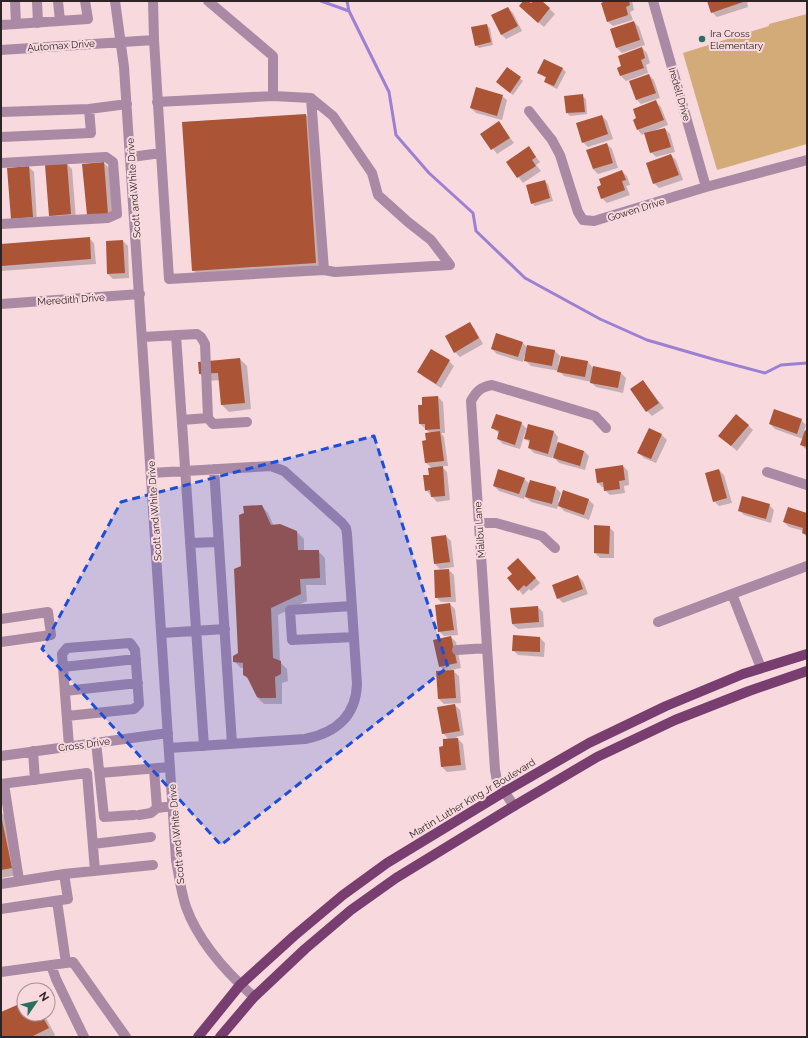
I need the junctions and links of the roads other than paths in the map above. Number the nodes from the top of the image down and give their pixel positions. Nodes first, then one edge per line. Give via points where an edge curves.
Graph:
1 (15, 1) edge
2 (36, 1) edge
3 (58, 1) edge
4 (84, 1) edge
5 (115, 1) edge
6 (153, 1) edge
7 (208, 1) edge
8 (653, 1) edge
9 (60, 21) junction
10 (38, 23) junction
11 (16, 24) junction
12 (1, 25) edge
13 (154, 40) junction
14 (121, 41) junction
15 (1, 50) edge
16 (273, 96) junction
17 (311, 98) junction
18 (157, 102) junction
19 (127, 104) junction
20 (89, 109) junction
21 (529, 111) dead end
22 (1, 112) edge
23 (1, 137) edge
24 (161, 153) junction
25 (131, 157) junction
26 (807, 160) edge
27 (1, 163) edge
28 (706, 187) junction
29 (1, 224) edge
30 (324, 270) junction
31 (140, 294) junction
32 (1, 304) edge
33 (176, 335) junction
34 (143, 337) junction
35 (208, 418) junction
36 (182, 420) junction
37 (247, 422) dead end
38 (606, 428) dead end
39 (214, 469) junction
40 (185, 471) junction
41 (767, 472) dead end
42 (152, 473) junction
43 (807, 484) edge
44 (478, 523) junction
45 (219, 542) junction
46 (190, 543) junction
47 (555, 548) dead end
48 (807, 566) edge
49 (732, 594) junction
50 (352, 606) junction
51 (1, 619) edge
52 (658, 622) dead end
53 (225, 629) junction
54 (196, 631) junction
55 (162, 633) junction
56 (354, 637) junction
57 (1, 642) edge
58 (487, 648) junction
59 (458, 650) dead end
60 (807, 654) edge
61 (136, 659) junction
62 (63, 667) junction
63 (761, 668) junction
64 (807, 672) edge
65 (138, 683) junction
66 (65, 691) junction
67 (67, 716) junction
68 (168, 733) junction
69 (96, 742) junction
70 (232, 744) junction
71 (69, 746) junction
72 (204, 746) junction
73 (169, 748) junction
74 (33, 751) junction
75 (1, 756) edge
76 (170, 767) junction
77 (154, 769) junction
78 (100, 773) junction
79 (35, 780) junction
80 (2, 784) edge
81 (172, 786) junction
82 (156, 787) junction
83 (504, 792) junction
84 (173, 806) junction
85 (514, 806) junction
86 (157, 808) junction
87 (151, 837) dead end
88 (93, 844) junction
89 (153, 865) dead end
90 (95, 871) junction
91 (64, 874) junction
92 (19, 880) junction
93 (1, 884) edge
94 (56, 901) junction
95 (1, 909) edge
96 (66, 963) junction
97 (51, 965) junction
98 (1, 972) edge
99 (240, 985) junction
100 (254, 997) junction
101 (82, 1036) edge
102 (126, 1037) edge
103 (198, 1037) edge
104 (220, 1037) edge

1 - 11 street
2 - 10 street
3 - 9 street
4 - 9 street via 88,19
5 - 14 street, Scott and White Drive
6 - 13 street
7 - 16 street via 273,56
8 - 28 street, Iredell Drive
9 - 10 street
10 - 11 street
11 - 12 street
13 - 14 street, Automax Drive
13 - 18 street
14 - 15 street, Automax Drive
14 - 19 street, Scott and White Drive
16 - 17 street
16 - 18 street
17 - 30 street
17 - 30 street via 333,116 372,173 378,195 431,240 450,264 335,272
18 - 24 street
19 - 20 street
19 - 25 street, Scott and White Drive
20 - 22 street
20 - 23 street via 90,132
21 - 28 street, Gowen Drive via 552,140 560,155 578,212 584,220 594,221
24 - 25 street
24 - 30 street via 169,278
25 - 31 street, Scott and White Drive
26 - 28 street, Gowen Drive
27 - 29 street via 106,157 113,162 117,214 108,218
31 - 32 street, Meredith Drive
31 - 34 street, Scott and White Drive
33 - 34 street
33 - 35 street via 197,334 202,337 205,344
33 - 36 street
34 - 42 street, Scott and White Drive
35 - 36 street
35 - 37 street via 213,424
36 - 40 street
38 - 44 street, Malibu Lane via 595,416 492,385 484,386 477,391 471,401
39 - 40 street
39 - 45 street
39 - 50 street via 277,467 342,523 347,534
40 - 42 street
40 - 46 street
41 - 43 street
42 - 55 street, Scott and White Drive
44 - 47 street via 496,523 542,536
44 - 58 street, Malibu Lane
45 - 46 street
45 - 53 street
46 - 54 street
48 - 49 street
49 - 52 street
49 - 63 street
50 - 56 street
50 - 56 street via 290,610 292,640
51 - 57 street via 48,612 51,635
53 - 54 street
53 - 70 street
54 - 55 street
54 - 72 street
55 - 68 street, Scott and White Drive
56 - 70 street via 356,694 354,705 340,724 323,734 306,739
58 - 59 street
58 - 83 street, Malibu Lane via 494,770
60 - 63 main road, Martin Luther King Jr Boulevard
61 - 62 street
61 - 62 street via 135,650 130,643 67,648 62,654
61 - 65 street
62 - 66 street
63 - 83 main road, Martin Luther King Jr Boulevard via 666,706 589,743
64 - 85 main road via 749,690 675,720 597,757
65 - 66 street
65 - 67 street via 139,704 134,710
66 - 67 street
67 - 71 street
68 - 69 street, Cross Drive
68 - 73 street, Scott and White Drive
69 - 71 street, Cross Drive
69 - 78 street
70 - 72 street
71 - 74 street, Cross Drive
72 - 73 street
73 - 76 street, Scott and White Drive
74 - 75 street, Cross Drive
74 - 79 street
76 - 77 street
76 - 81 street, Scott and White Drive
77 - 78 street
77 - 82 street
78 - 86 street via 104,817 151,814
79 - 80 street
79 - 88 street via 87,773
80 - 92 street
81 - 82 street
81 - 84 street, Scott and White Drive
82 - 86 street
83 - 85 street, Malibu Lane
83 - 99 main road, Martin Luther King Jr Boulevard via 387,863 349,890
84 - 86 street
84 - 99 street, Scott and White Drive via 176,860 186,908 213,954
85 - 100 main road via 396,878 351,910
87 - 88 street
88 - 90 street
89 - 90 street
90 - 91 street
91 - 92 street
91 - 94 street via 68,899
92 - 93 street
94 - 95 street
94 - 96 street
96 - 97 street
96 - 102 street via 73,962
97 - 98 street
97 - 101 street
99 - 100 street, Scott and White Drive
99 - 103 main road, Martin Luther King Jr Boulevard
100 - 104 main road

